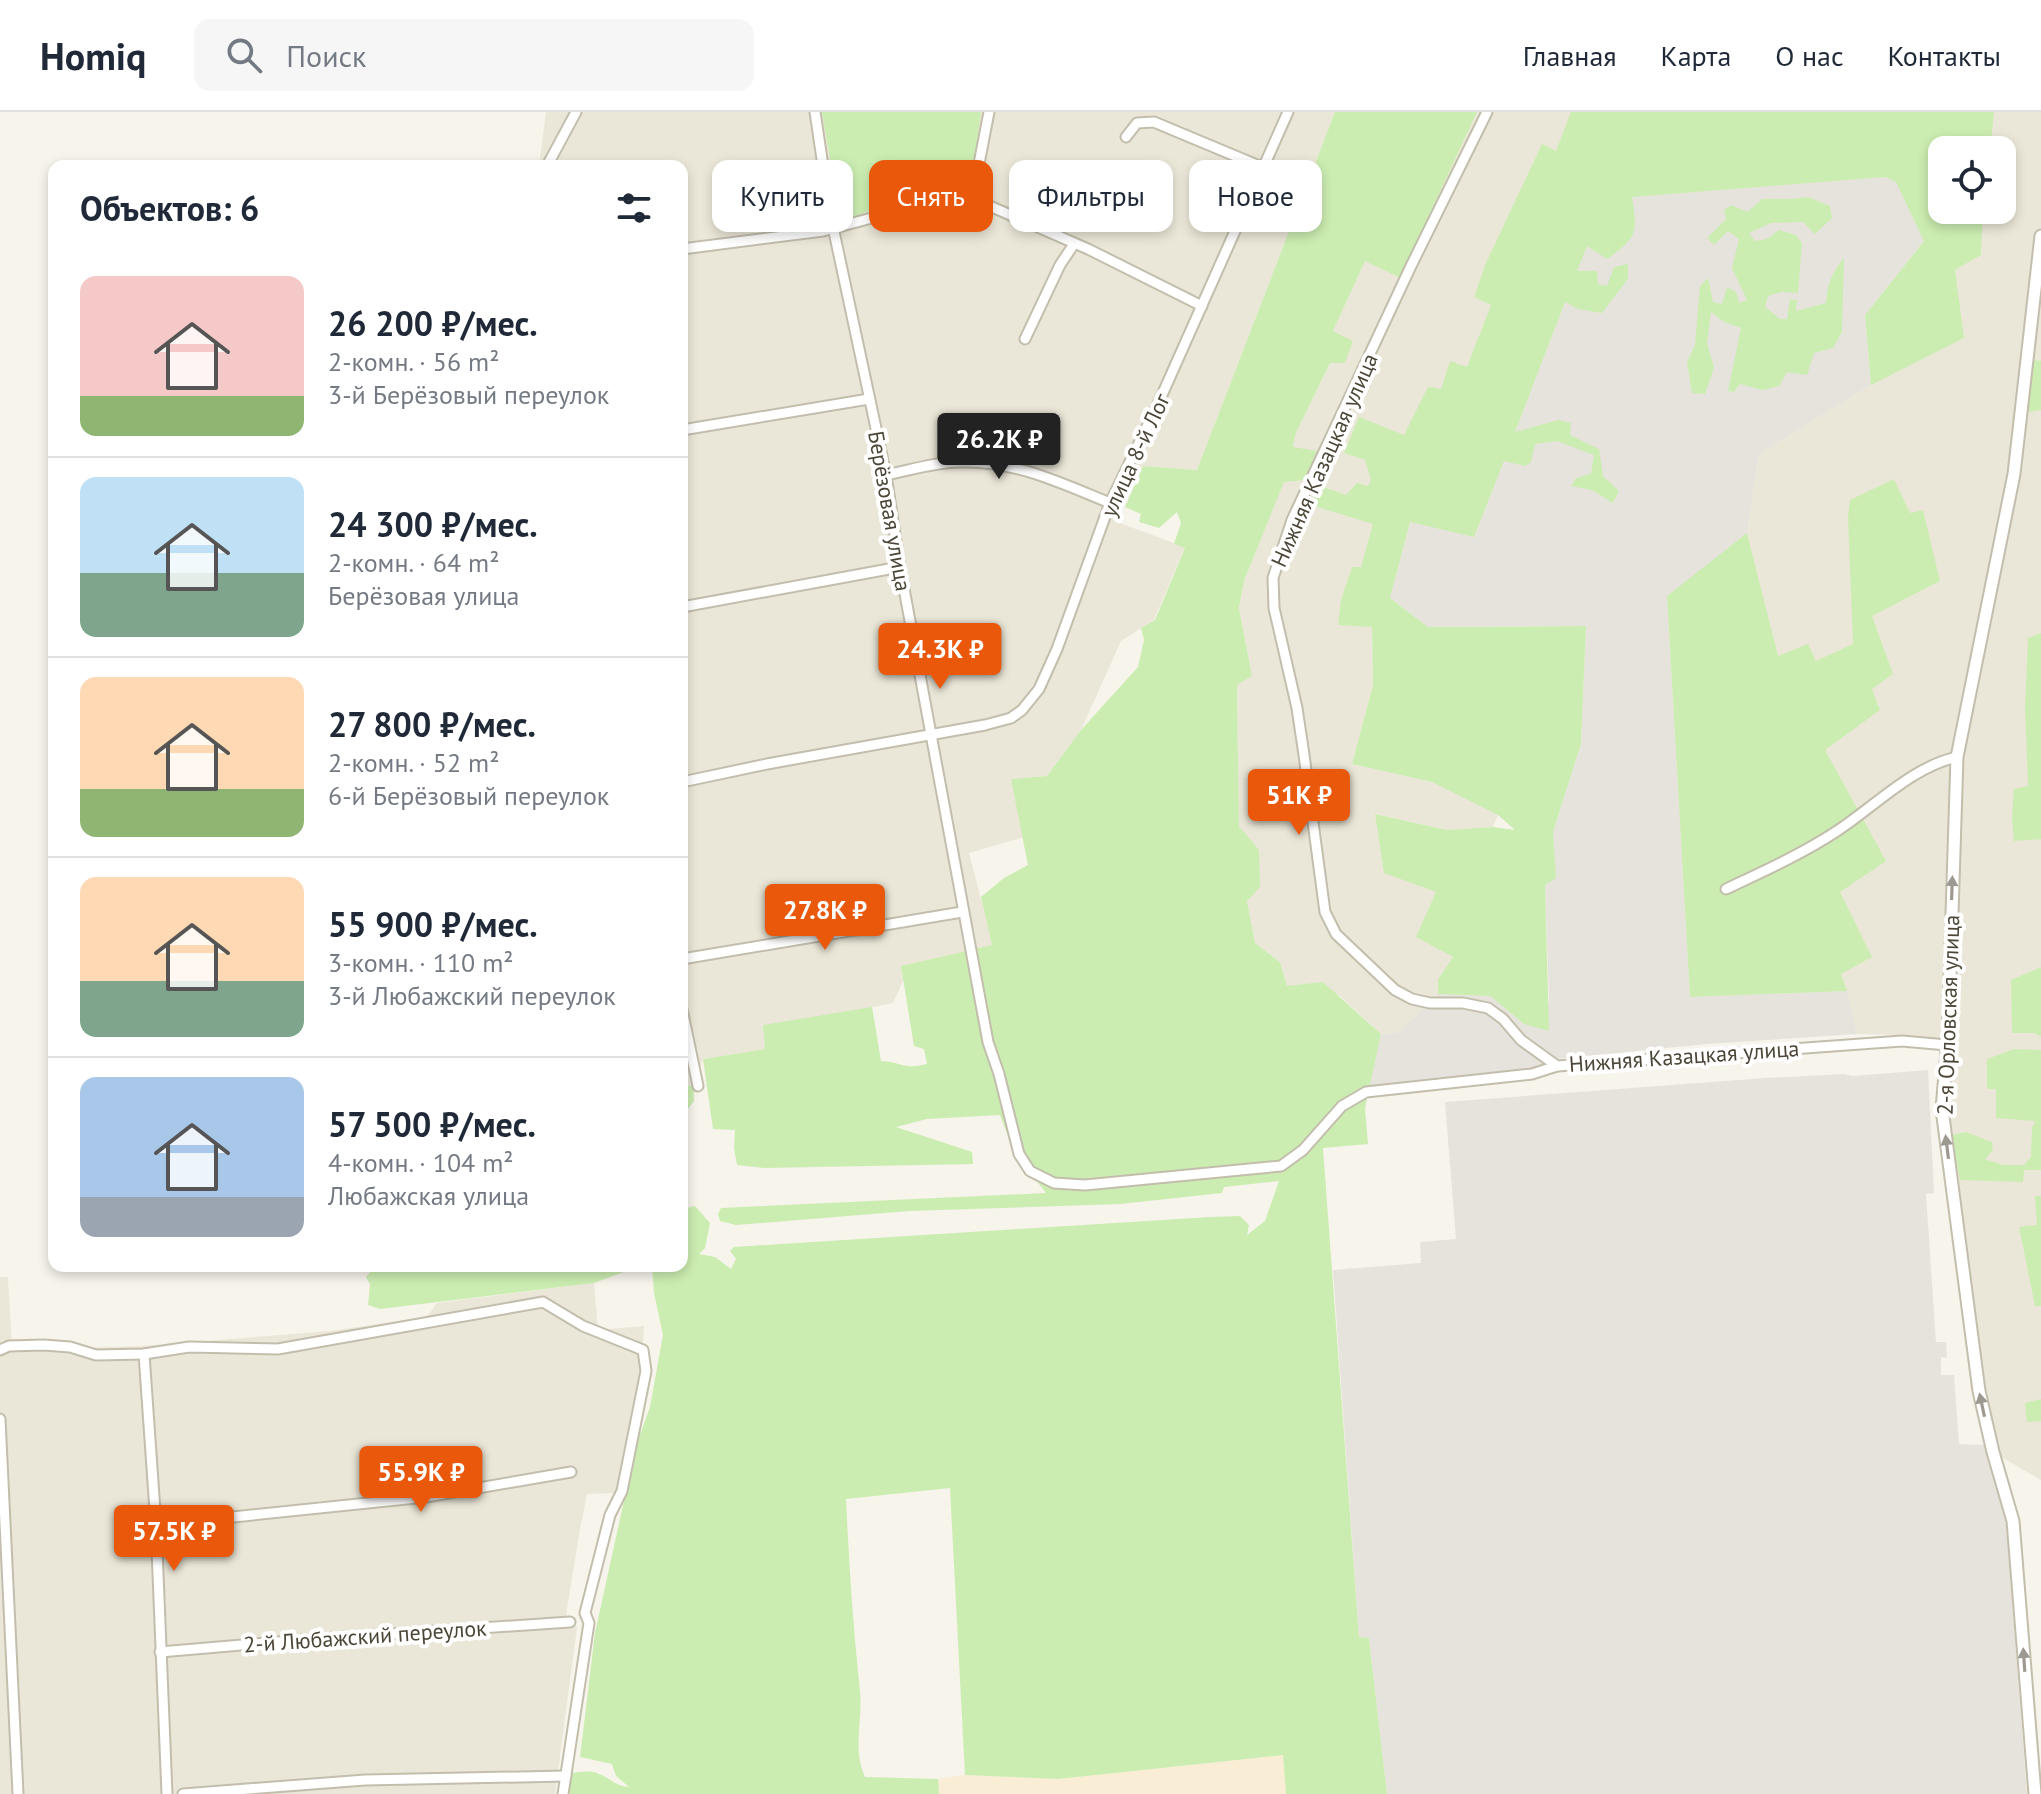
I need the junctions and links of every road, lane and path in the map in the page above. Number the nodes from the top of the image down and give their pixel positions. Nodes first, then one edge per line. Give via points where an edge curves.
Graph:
1 (576, 112) edge
2 (815, 112) edge
3 (989, 112) edge
4 (1288, 112) edge
5 (1487, 112) edge
6 (1126, 137) dead end
7 (550, 160) edge
8 (823, 160) edge
9 (980, 160) edge
10 (1245, 160) edge
11 (1267, 160) edge
12 (993, 209) edge
13 (812, 232) edge
14 (835, 232) edge
15 (1235, 232) edge
16 (2041, 236) edge
17 (1074, 244) junction
18 (688, 248) edge
19 (1202, 306) junction
20 (1025, 339) dead end
21 (869, 399) junction
22 (688, 429) edge
23 (886, 475) junction
24 (1110, 503) junction
25 (900, 567) junction
26 (688, 606) edge
27 (932, 736) junction
28 (1957, 757) junction
29 (688, 781) edge
30 (1726, 889) dead end
31 (962, 912) junction
32 (688, 958) edge
33 (688, 1038) edge
34 (1947, 1045) junction
35 (1557, 1066) junction
36 (698, 1086) dead end
37 (0, 1350) edge
38 (144, 1354) junction
39 (0, 1419) edge
40 (571, 1472) dead end
41 (156, 1525) junction
42 (570, 1622) dead end
43 (160, 1652) junction
44 (0, 1661) edge
45 (13, 1661) junction
46 (566, 1776) junction
47 (18, 1794) edge
48 (167, 1794) edge
49 (183, 1794) edge
50 (563, 1794) edge
51 (2035, 1794) edge

1 - 7 street
2 - 8 street, Берёзовая улица
3 - 9 street
4 - 11 street, улица 8-й Лог
5 - 35 street, Нижняя Казацкая улица via 1292,520 1273,578 1274,608 1297,708 1325,912 1336,934 1395,990 1430,1003 1488,1008
6 - 10 street via 1137,123 1154,122
12 - 17 street
13 - 18 street
14 - 21 street, Берёзовая улица
15 - 19 street, улица 8-й Лог
16 - 28 street, 2-я Орловская улица via 2014,474
17 - 19 street
17 - 20 street
19 - 24 street, улица 8-й Лог
21 - 22 street
21 - 23 street, Берёзовая улица
23 - 24 street via 957,461 988,462 1020,468
23 - 25 street, Берёзовая улица
24 - 27 street, улица 8-й Лог via 1039,689 1011,718
25 - 26 street
25 - 27 street, Берёзовая улица
27 - 29 street, улица 8-й Лог
27 - 31 street, Берёзовая улица
28 - 30 street via 1936,762 1825,838
34 -> 28 street, 2-я Орловская улица
31 - 32 street
31 - 35 street, Берёзовая улица via 988,1042 1019,1154 1030,1171 1054,1183 1142,1181 1281,1166 1303,1150 1342,1106 1366,1092 1532,1074
33 - 36 street
34 - 35 street, Нижняя Казацкая улица via 1902,1041
51 -> 34 street, 2-я Орловская улица via 2013,1521 1979,1391 1942,1109
37 - 38 street via 44,1345 96,1355
38 - 41 street
38 - 46 street via 189,1347 291,1347 543,1302 583,1326 643,1350 646,1371 622,1491 610,1515 585,1613 589,1623
39 - 45 street
40 - 41 street via 426,1497
41 - 43 street
42 - 43 street, 2-й Любажский переулок
43 - 48 street
44 - 45 street
45 - 47 street
46 - 49 street via 365,1780
46 - 50 street

